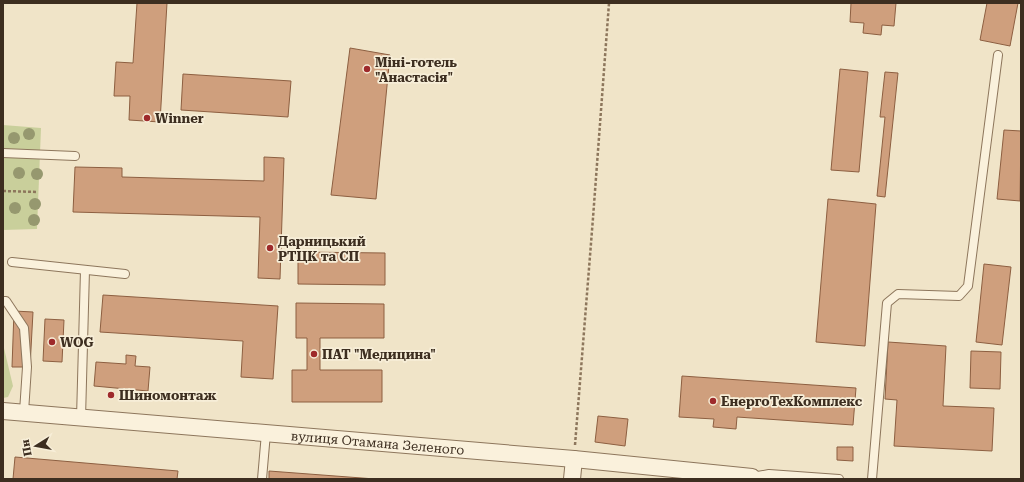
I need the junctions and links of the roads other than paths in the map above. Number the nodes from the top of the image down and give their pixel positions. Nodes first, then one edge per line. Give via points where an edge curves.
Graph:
1 (998, 55) dead end
2 (3, 152) edge
3 (75, 156) dead end
4 (12, 262) dead end
5 (86, 270) junction
6 (125, 274) dead end
7 (3, 301) edge
8 (3, 411) edge
9 (24, 412) junction
10 (81, 418) junction
11 (266, 433) junction
12 (574, 459) junction
13 (752, 477) joint
14 (262, 479) edge
15 (572, 479) edge
16 (839, 479) edge
17 (872, 479) edge

1 - 17 lane via 968,286 959,296 898,294 887,303
2 - 3 lane
4 - 5 lane
5 - 6 lane
5 - 10 lane
7 - 9 lane via 6,301 24,328
8 - 9 street, вулиця Отамана Зеленого
9 - 10 street, вулиця Отамана Зеленого
10 - 11 street, вулиця Отамана Зеленого
11 - 12 street, вулиця Отамана Зеленого
11 - 14 lane
12 - 13 street, вулиця Отамана Зеленого
12 - 15 street
13 - 16 lane via 769,474

